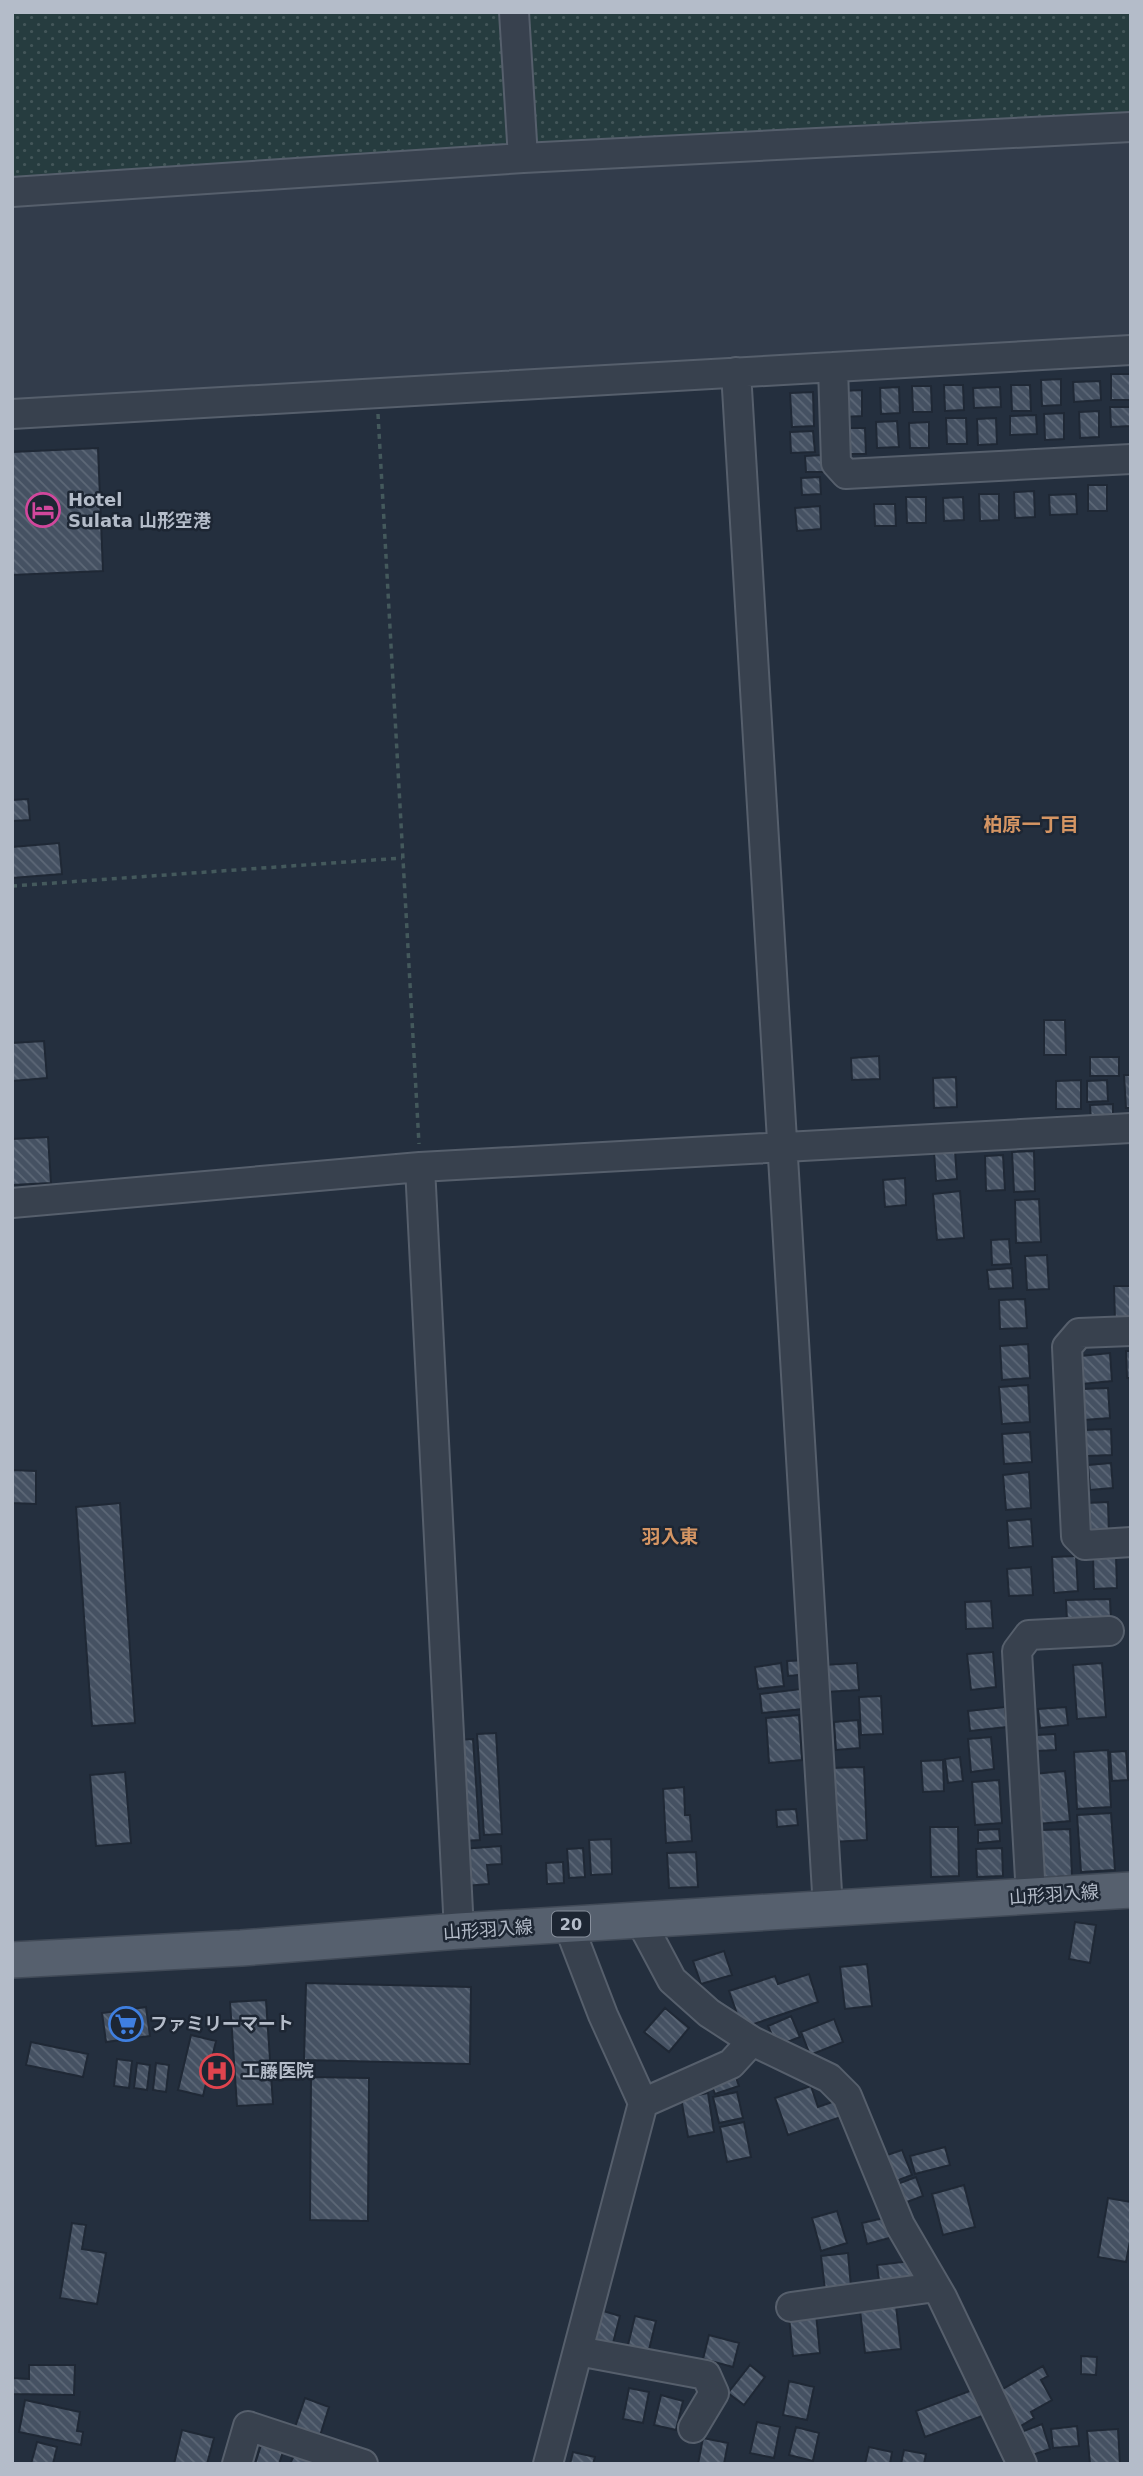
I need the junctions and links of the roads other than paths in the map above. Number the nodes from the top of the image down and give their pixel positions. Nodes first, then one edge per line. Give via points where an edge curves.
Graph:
1 (514, 12) edge
2 (1131, 127) edge
3 (523, 158) junction
4 (12, 192) edge
5 (1131, 350) edge
6 (833, 367) junction
7 (736, 372) junction
8 (12, 414) edge
9 (1131, 459) edge
10 (1131, 1128) edge
11 (785, 1147) junction
12 (420, 1167) junction
13 (12, 1203) edge
14 (1131, 1331) edge
15 (1131, 1542) edge
16 (1109, 1631) dead end
17 (1131, 1890) edge
18 (1031, 1896) junction
19 (828, 1909) junction
20 (640, 1920) junction
21 (568, 1924) junction
22 (459, 1931) junction
23 (12, 1960) edge
24 (752, 2041) junction
25 (643, 2103) junction
26 (936, 2287) junction
27 (791, 2307) dead end
28 (578, 2351) junction
29 (693, 2428) dead end
30 (237, 2464) edge
31 (363, 2464) edge
32 (548, 2464) edge
33 (1023, 2464) edge

1 - 3 street
2 - 3 street
3 - 4 street
5 - 6 street
6 - 7 street
6 - 9 street via 836,463 846,474
7 - 8 street
7 - 11 street
10 - 11 street
11 - 12 street
11 - 19 street
12 - 13 street
12 - 22 street
14 - 15 street via 1079,1333 1067,1346 1076,1536 1085,1545
16 - 18 street via 1029,1635 1017,1651
17 - 18 main road, 山形羽入線 / 20
18 - 19 main road, 山形羽入線 / 20
19 - 20 main road, 山形羽入線 / 20
20 - 21 main road, 山形羽入線 / 20
20 - 24 street via 672,1980 709,2013
21 - 22 main road, 山形羽入線 / 20
21 - 25 street
22 - 23 main road, 山形羽入線 / 20
24 - 25 street via 731,2064
24 - 26 street via 829,2078 847,2096 900,2225
25 - 28 street
26 - 27 street
26 - 33 street
28 - 29 street via 706,2375 714,2393
28 - 32 street
30 - 31 street via 248,2426

